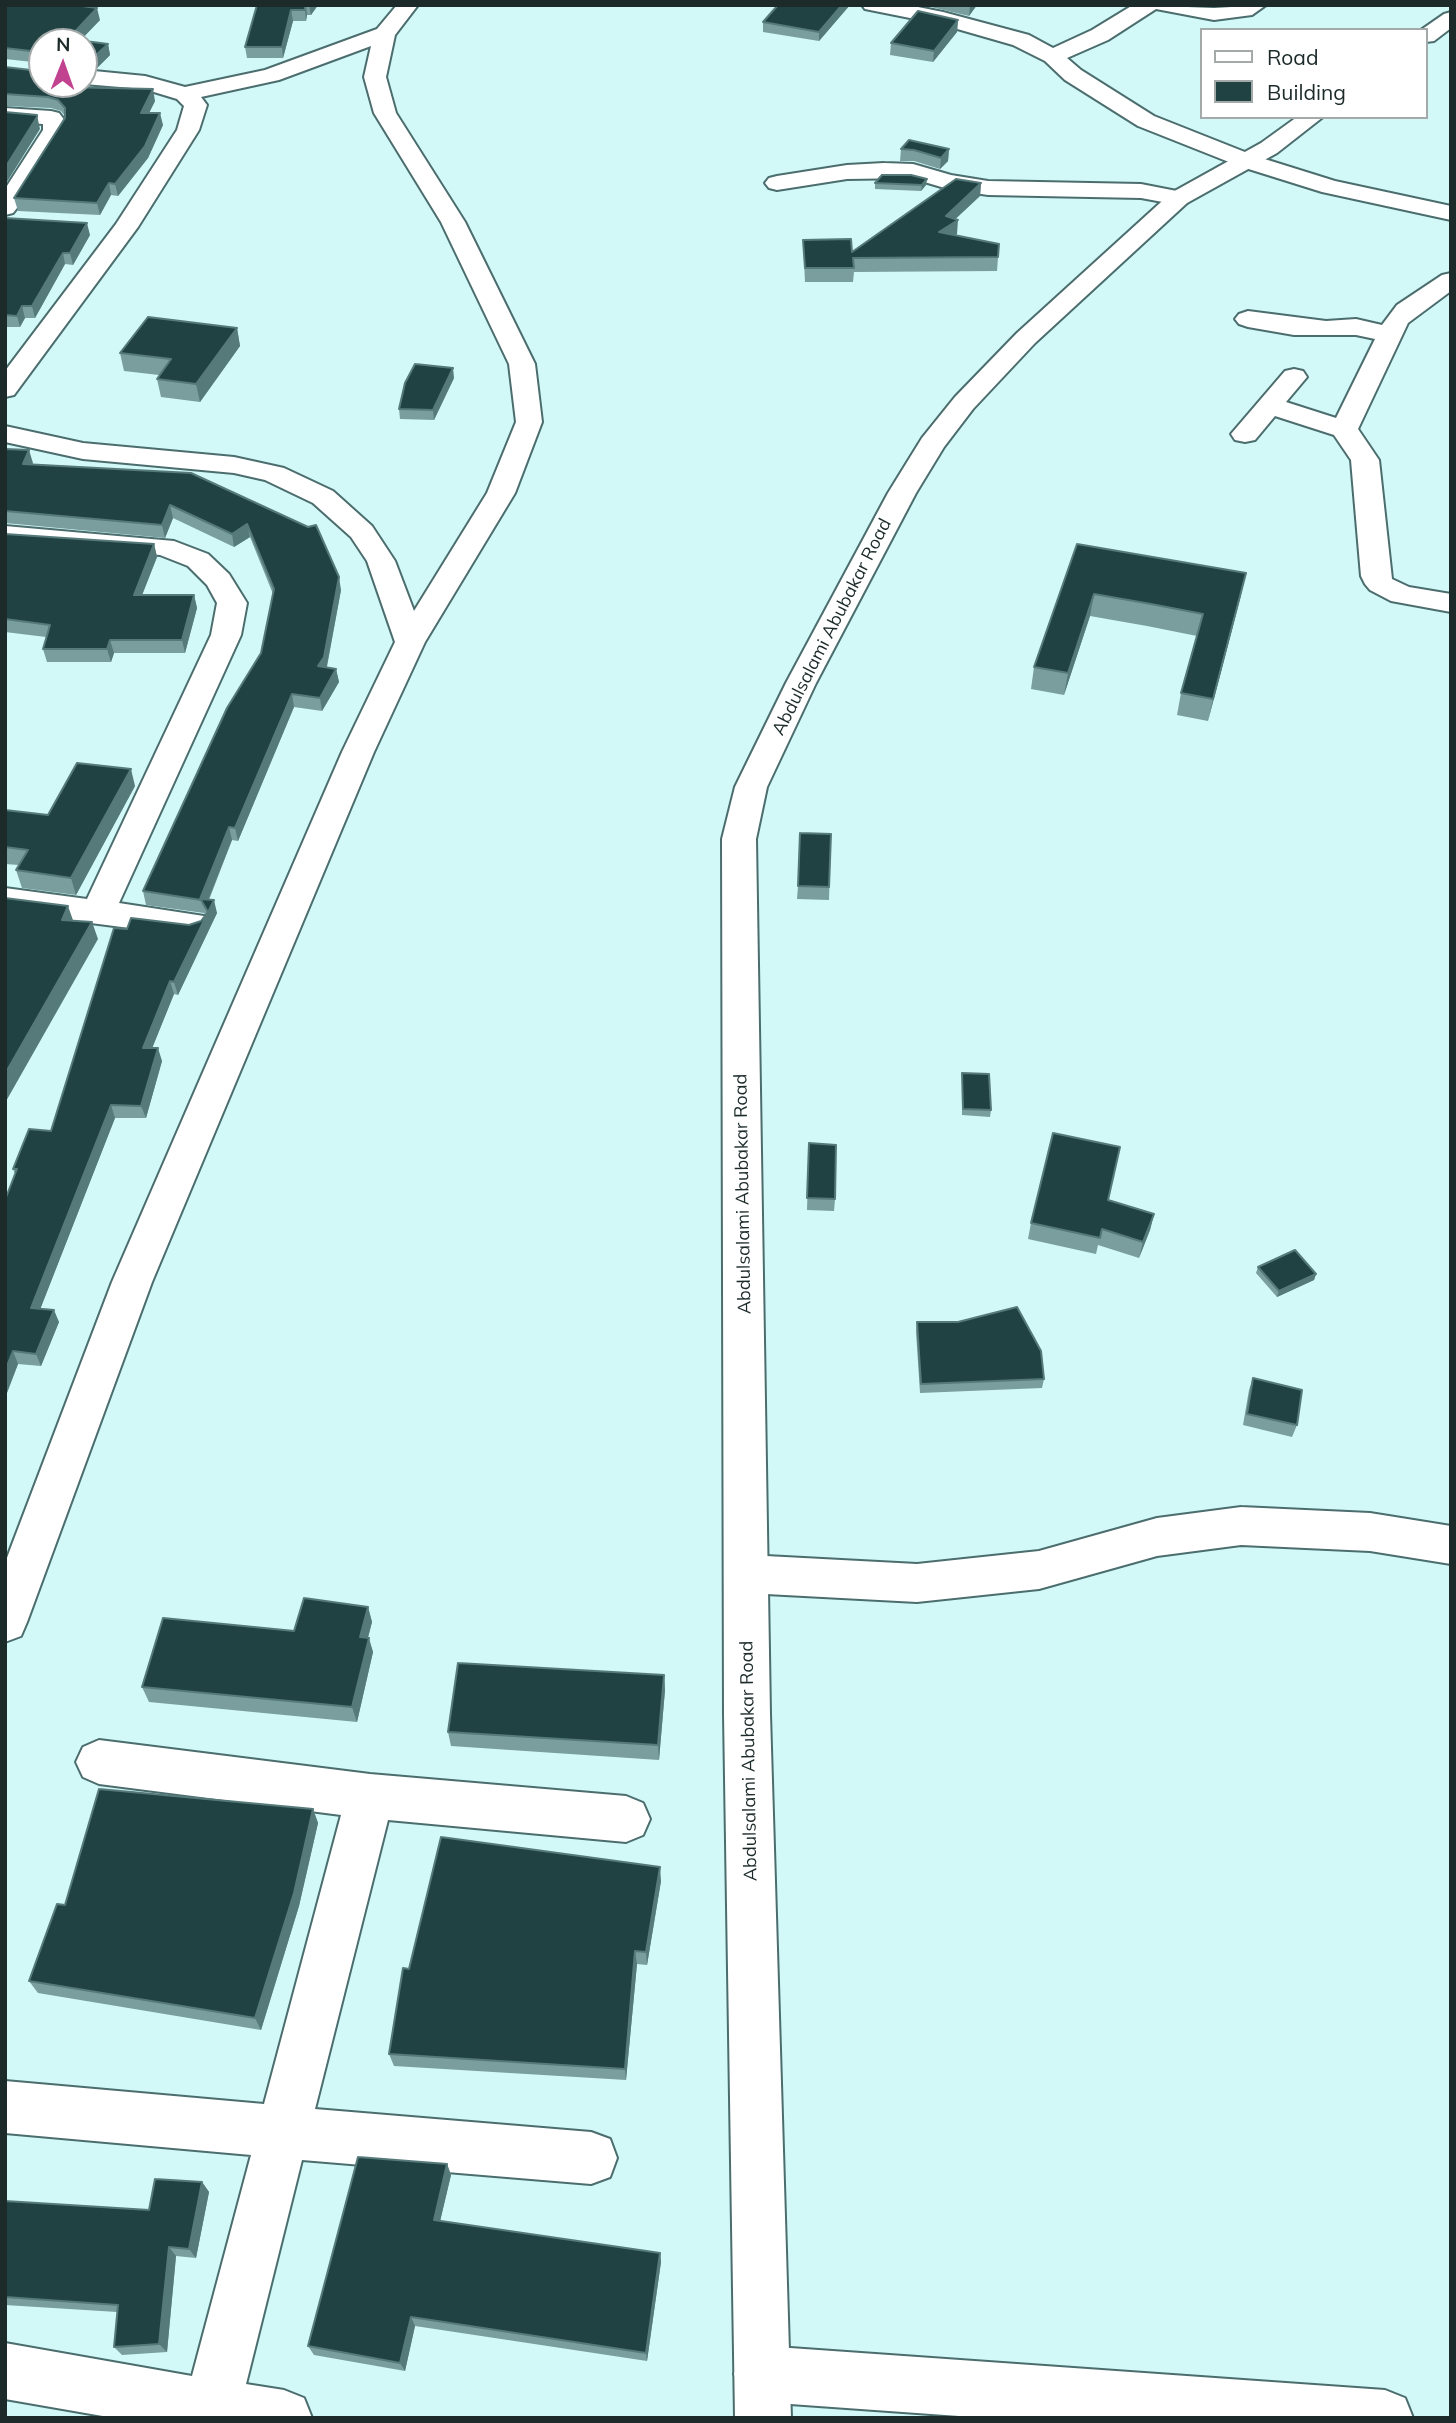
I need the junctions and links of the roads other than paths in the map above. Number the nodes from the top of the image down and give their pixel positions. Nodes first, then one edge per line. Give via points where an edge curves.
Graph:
1 (408, 5) edge
2 (872, 5) edge
3 (1148, 5) edge
4 (1164, 5) edge
5 (1256, 5) edge
6 (1451, 18) edge
7 (384, 34) junction
8 (1428, 35) edge
9 (1053, 56) junction
10 (98, 78) edge
11 (185, 94) junction
12 (5, 115) edge
13 (1309, 119) edge
14 (1247, 161) junction
15 (777, 183) dead end
16 (1179, 198) junction
17 (1451, 213) edge
18 (9, 216) edge
19 (94, 226) dead end
20 (126, 227) junction
21 (1451, 280) edge
22 (1248, 320) dead end
23 (1390, 334) junction
24 (1294, 377) dead end
25 (5, 389) edge
26 (1270, 406) junction
27 (1344, 429) junction
28 (5, 434) edge
29 (1245, 434) dead end
30 (5, 535) edge
31 (1451, 603) edge
32 (410, 642) junction
33 (5, 900) edge
34 (98, 912) junction
35 (191, 924) edge
36 (1451, 1545) edge
37 (747, 1574) junction
38 (5, 1622) edge
39 (99, 1762) dead end
40 (370, 1796) junction
41 (626, 1819) dead end
42 (5, 2107) edge
43 (283, 2132) junction
44 (591, 2158) dead end
45 (5, 2371) edge
46 (763, 2396) edge
47 (212, 2407) junction
48 (284, 2418) edge
49 (1385, 2418) edge

1 - 7 street
2 - 9 street via 1000,32
3 - 9 street via 1100,35
4 - 5 street via 1214,14 1245,11
6 - 8 street
7 - 11 street via 271,75
7 - 32 street via 375,77 384,113 453,222 522,364 529,422 501,493
9 - 14 street via 1073,75 1146,121
10 - 11 street via 145,83
11 - 20 street via 196,105 188,130
12 - 18 street via 55,122
13 - 14 street, Abdulsalami Abubakar Road
14 - 16 street, Abdulsalami Abubakar Road
14 - 17 street via 1331,187
15 - 16 street via 847,172 913,171 988,188 1141,191
16 - 37 street, Abdulsalami Abubakar Road via 1026,338 932,444 801,683 751,787 739,839
19 - 20 street
20 - 25 street
21 - 23 street via 1406,310
22 - 23 street via 1305,328 1356,327
23 - 27 street
24 - 26 street
26 - 27 street
26 - 29 street
27 - 31 street via 1365,460 1380,584 1401,595
28 - 32 street via 83,451 234,465 274,474 323,497 362,532 381,561
30 - 34 street via 164,547 198,561 219,580 232,603 226,635
32 - 38 street via 358,752 132,1282
33 - 34 street
34 - 35 street
36 - 37 street via 1370,1532 1241,1526 1157,1536 1039,1570 917,1583
37 - 46 street, Abdulsalami Abubakar Road
39 - 40 street
40 - 41 street
40 - 43 street
42 - 43 street
43 - 44 street
43 - 47 street
45 - 47 street
46 - 49 street
47 - 48 street

